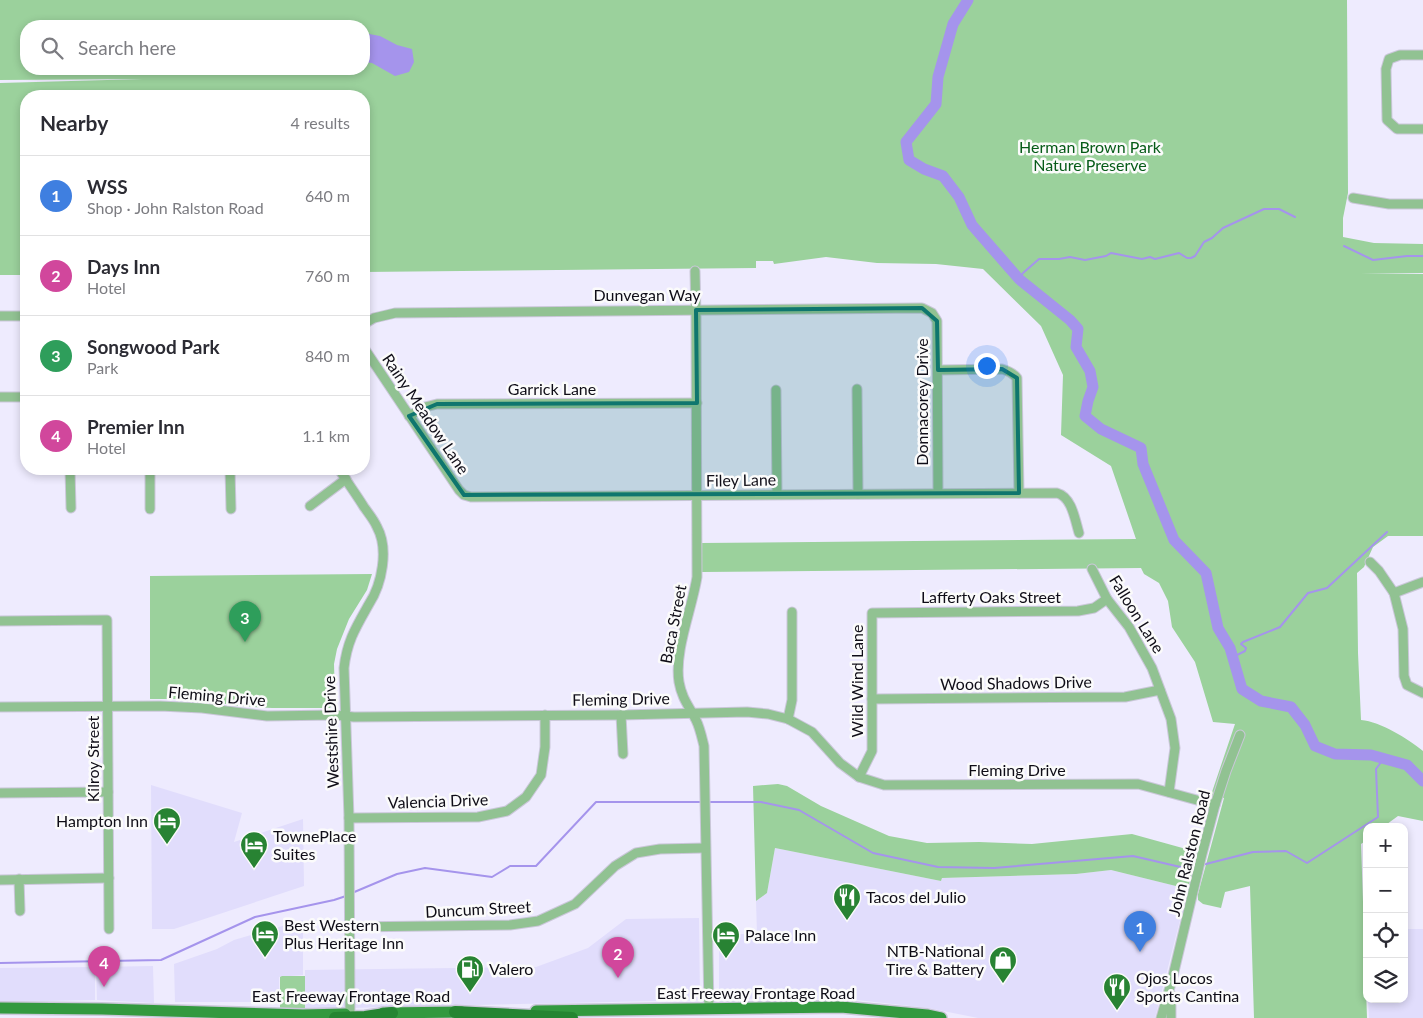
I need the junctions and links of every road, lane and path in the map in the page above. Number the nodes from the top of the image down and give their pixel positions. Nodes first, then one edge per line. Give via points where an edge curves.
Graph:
1 (1423, 55) edge
2 (1423, 129) edge
3 (1353, 198) dead end
4 (1423, 204) edge
5 (695, 271) dead end
6 (696, 310) junction
7 (932, 313) joint
8 (0, 316) edge
9 (20, 316) edge
10 (370, 320) edge
11 (370, 357) edge
12 (938, 370) junction
13 (857, 389) dead end
14 (776, 390) dead end
15 (20, 396) edge
16 (0, 397) edge
17 (697, 403) junction
18 (409, 416) junction
19 (70, 475) edge
20 (150, 475) edge
21 (230, 475) edge
22 (343, 475) edge
23 (346, 479) junction
24 (938, 493) junction
25 (1019, 493) junction
26 (777, 494) junction
27 (858, 494) junction
28 (464, 495) joint
29 (697, 495) junction
30 (310, 506) dead end
31 (71, 508) dead end
32 (150, 509) dead end
33 (231, 509) dead end
34 (1079, 533) dead end
35 (1370, 562) dead end
36 (1092, 569) dead end
37 (1423, 582) edge
38 (1394, 593) junction
39 (1107, 599) junction
40 (792, 612) dead end
41 (872, 613) joint
42 (0, 621) edge
43 (1160, 690) junction
44 (1423, 693) edge
45 (872, 700) junction
46 (108, 706) junction
47 (0, 707) edge
48 (692, 713) junction
49 (544, 715) junction
50 (621, 715) junction
51 (345, 716) junction
52 (788, 718) junction
53 (1240, 735) dead end
54 (622, 754) dead end
55 (859, 777) junction
56 (108, 792) junction
57 (1169, 792) junction
58 (0, 793) edge
59 (1216, 805) junction
60 (349, 818) junction
61 (706, 848) junction
62 (109, 878) junction
63 (0, 880) edge
64 (19, 880) junction
65 (20, 911) dead end
66 (350, 927) junction
67 (109, 929) dead end
68 (1172, 980) junction
69 (0, 1008) edge
70 (709, 1009) junction
71 (455, 1012) junction
72 (392, 1013) junction
73 (350, 1014) junction
74 (335, 1018) edge
75 (572, 1018) edge
76 (941, 1018) edge
77 (1161, 1018) edge
78 (1170, 1018) edge

1 - 2 street via 1400,55 1389,59 1386,69 1387,120 1397,129
3 - 4 street via 1388,204
5 - 6 street, Baca Street
6 - 7 street, Dunvegan Way via 922,308
6 - 10 street, Dunvegan Way via 395,312
6 - 17 street, Baca Street
7 - 12 street, Donnacorey Drive via 937,321
8 - 9 street
11 - 18 street, Rainy Meadow Lane
12 - 24 street, Donnacorey Drive
12 - 25 street via 1002,369 1017,378
13 - 27 street
14 - 26 street
15 - 16 street
17 - 18 street, Garrick Lane via 437,404
17 - 29 street, Baca Street
18 - 28 street, Rainy Meadow Lane
19 - 31 street
20 - 32 street
21 - 33 street
22 - 23 street, Westshire Drive
23 - 30 street
23 - 51 street, Westshire Drive via 377,527 383,546 376,589 346,652
24 - 25 street, Filey Lane
24 - 27 street, Filey Lane
25 - 34 street, Filey Lane via 1062,494 1068,500
26 - 27 street, Filey Lane
26 - 29 street, Filey Lane
28 - 29 street, Filey Lane
29 - 48 street, Baca Street via 697,577 678,660 679,683
35 - 38 street
36 - 39 street, Falloon Lane
37 - 38 street
38 - 44 street via 1403,629 1404,676 1407,685
39 - 41 street, Lafferty Oaks Street via 1094,608 1078,611
39 - 43 street, Falloon Lane via 1129,627 1152,668
40 - 52 street via 792,700
41 - 45 street, Wild Wind Lane
42 - 46 street, Kilroy Street via 107,620
43 - 45 street, Wood Shadows Drive via 1125,697
43 - 57 street, Falloon Lane via 1171,719 1175,748
45 - 55 street, Wild Wind Lane via 872,751
46 - 47 street, Fleming Drive
46 - 51 street, Fleming Drive via 202,708 267,716
46 - 56 street, Kilroy Street
48 - 50 street, Fleming Drive
48 - 52 street, Fleming Drive via 747,712
48 - 61 street, Baca Street via 704,746
49 - 50 street, Fleming Drive
49 - 51 street, Fleming Drive
49 - 60 street, Valencia Drive via 545,747 541,775 526,796 507,812 478,817
50 - 54 street
51 - 60 street, Westshire Drive
52 - 55 street, Fleming Drive via 812,732 840,763
53 - 59 street, John Ralston Road
55 - 57 street, Fleming Drive via 884,785 1138,784
56 - 58 street
56 - 62 street, Kilroy Street
57 - 59 street, Fleming Drive
59 - 68 street, John Ralston Road
60 - 66 street, Westshire Drive
61 - 66 street, Duncum Street via 636,853 615,866 574,904 538,922
61 - 70 street, Baca Street
62 - 64 street
62 - 67 street, Kilroy Street
63 - 64 street
64 - 65 street
66 - 73 street, Westshire Drive
68 - 77 street, John Ralston Road
68 - 78 street, John Ralston Road
69 - 73 main road, East Freeway Frontage Road
70 - 71 main road, East Freeway Frontage Road
70 - 76 main road, East Freeway Frontage Road via 841,1007
71 - 72 main road, East Freeway Frontage Road
71 - 75 highway
72 - 73 main road, East Freeway Frontage Road
72 - 74 highway

